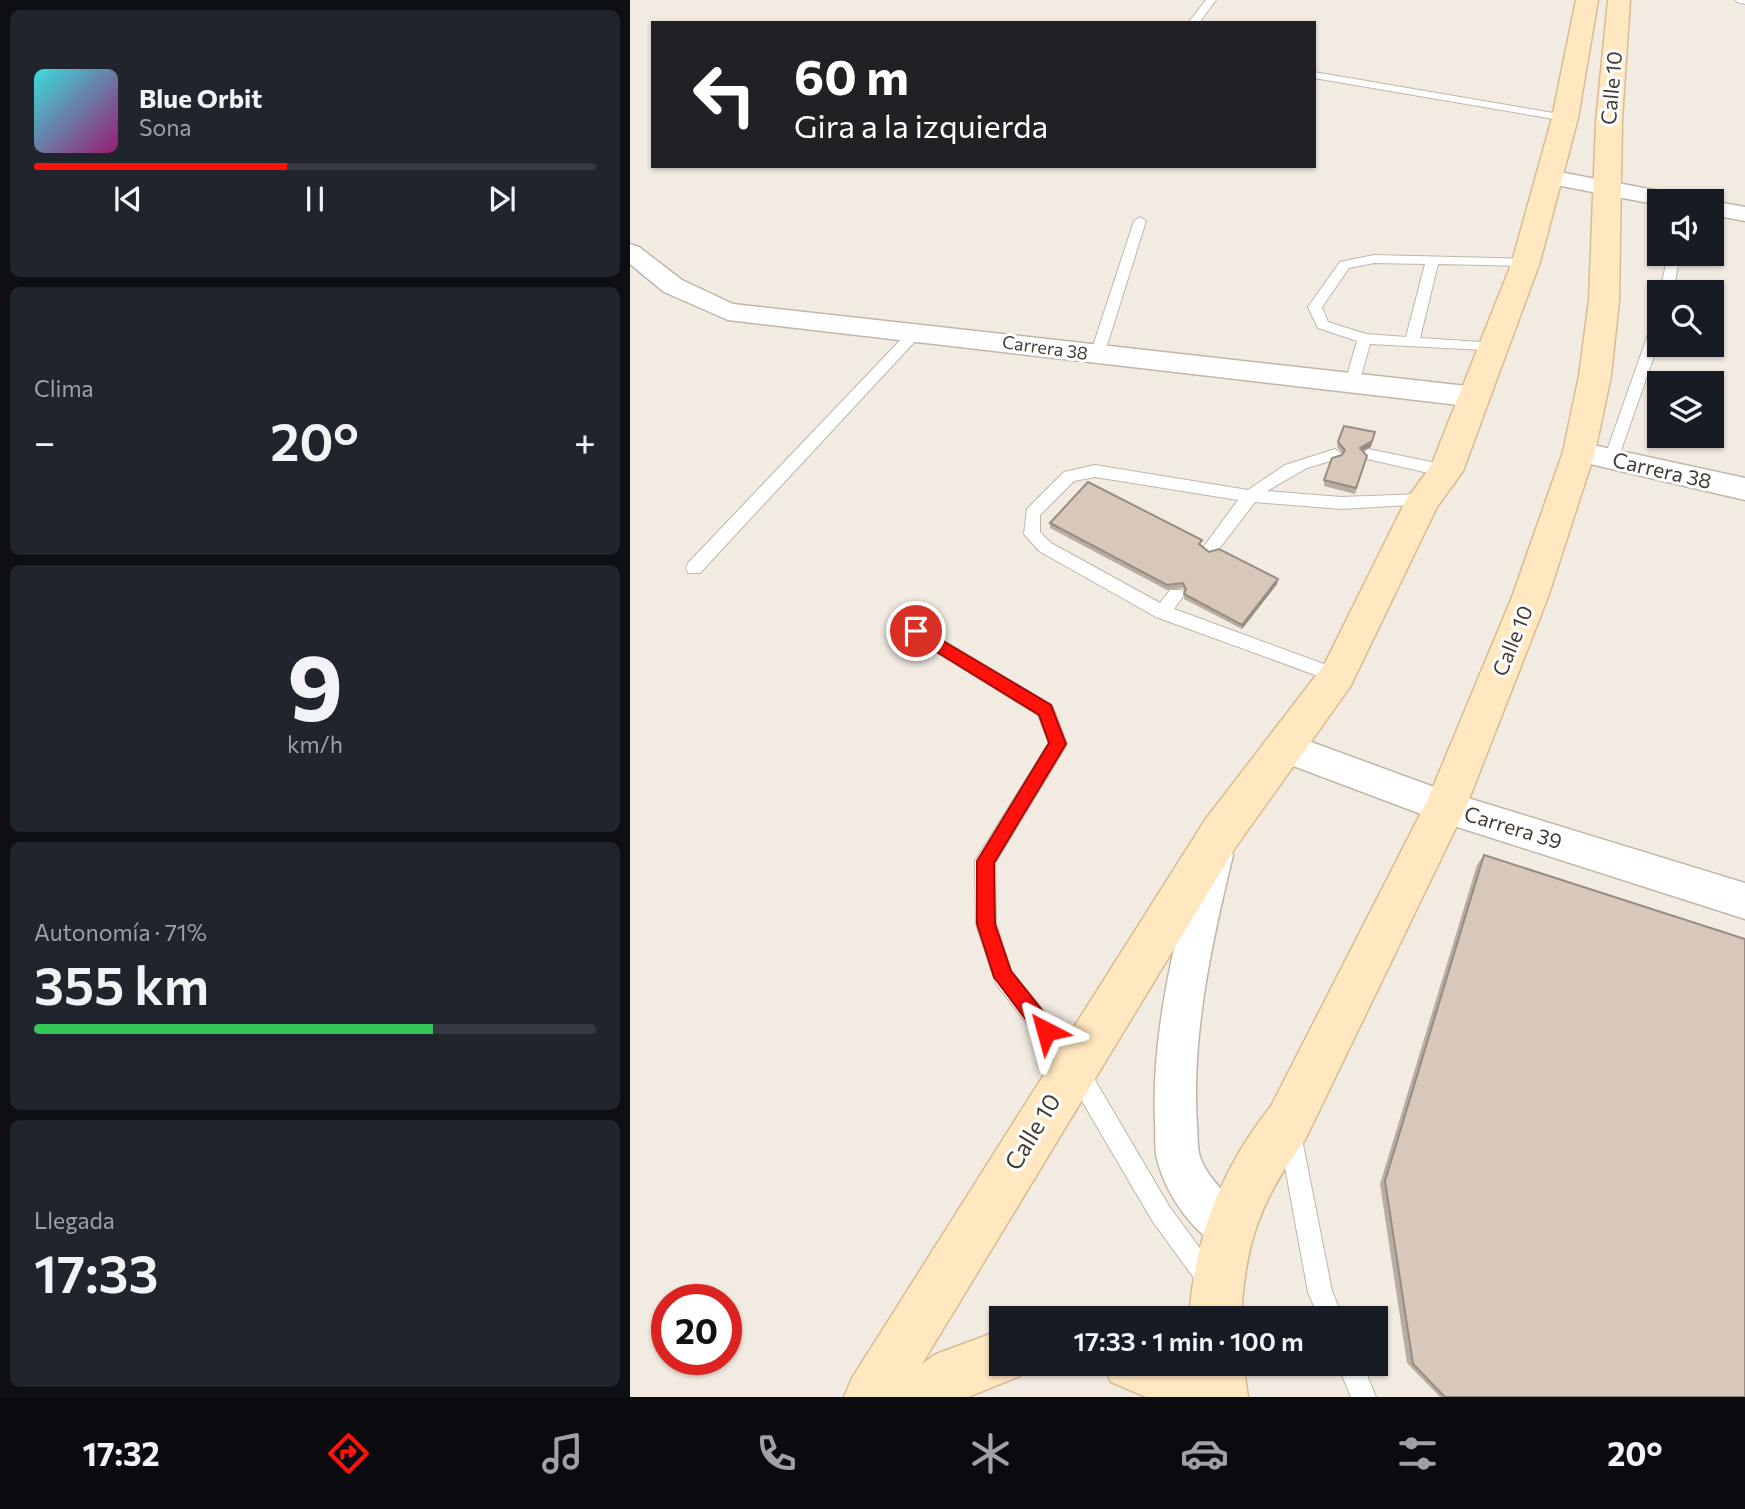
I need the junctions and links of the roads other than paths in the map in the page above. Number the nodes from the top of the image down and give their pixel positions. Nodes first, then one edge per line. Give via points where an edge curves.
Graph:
1 (1211, 0) edge
2 (1587, 0) edge
3 (1619, 0) edge
4 (1195, 21) edge
5 (1316, 75) edge
6 (1565, 118) junction
7 (1549, 177) junction
8 (1607, 188) junction
9 (1647, 196) edge
10 (1724, 210) edge
11 (1745, 214) edge
12 (1140, 221) dead end
13 (630, 253) edge
14 (1432, 261) junction
15 (1526, 262) junction
16 (914, 334) junction
17 (1365, 339) junction
18 (1412, 342) junction
19 (1496, 348) junction
20 (1647, 348) edge
21 (1097, 355) junction
22 (1352, 383) junction
23 (1476, 397) junction
24 (1335, 454) edge
25 (1368, 454) edge
26 (1595, 456) junction
27 (1446, 471) junction
28 (1745, 489) edge
29 (1251, 496) junction
30 (1423, 500) junction
31 (1210, 550) edge
32 (694, 568) dead end
33 (1175, 594) edge
34 (1163, 612) junction
35 (916, 631) dead end
36 (1337, 676) junction
37 (1284, 747) junction
38 (1445, 807) junction
39 (1220, 834) junction
40 (1745, 901) edge
41 (1074, 1066) junction
42 (1288, 1123) junction
43 (1230, 1230) junction
44 (1215, 1303) edge
45 (1326, 1306) edge
46 (989, 1361) edge
47 (1161, 1376) edge
48 (1218, 1376) edge
49 (1355, 1376) edge
50 (871, 1397) edge
51 (923, 1397) edge
52 (1188, 1397) edge
53 (1221, 1397) edge
54 (1364, 1397) edge

1 - 4 lane
2 - 6 main road, Calle 10
3 - 8 main road, Calle 10
5 - 6 lane
6 - 7 main road, Calle 10
7 - 8 street
7 - 15 main road, Calle 10
8 - 9 street
8 - 26 main road, Calle 10 via 1604,300 1595,376
10 - 11 street
12 - 21 lane
13 - 16 street, Carrera 38 via 673,286 728,312
14 - 15 lane
14 - 17 lane via 1374,259 1345,265 1315,307 1323,325
14 - 18 lane
15 - 19 main road, Calle 10
16 - 21 street, Carrera 38
16 - 32 lane
17 - 18 lane
17 - 22 lane
18 - 19 lane
19 - 23 main road, Calle 10
20 - 26 lane
21 - 22 street, Carrera 38
22 - 23 street, Carrera 38
23 - 27 main road, Calle 10
24 - 29 lane via 1286,472
25 - 27 lane
26 - 28 street, Carrera 38
26 - 38 main road, Calle 10 via 1530,597
27 - 30 main road, Calle 10
29 - 30 lane via 1341,503
29 - 31 lane
29 - 34 lane via 1095,471 1069,476 1032,513 1031,534 1045,547
30 - 36 main road, Calle 10
33 - 34 lane
34 - 36 lane
35 - 41 lane via 1045,710 1058,744 985,861 986,924 1003,977
36 - 37 main road, Calle 10
37 - 38 street, Carrera 39
37 - 39 main road, Calle 10
38 - 40 street, Carrera 39
38 - 42 main road, Calle 10
39 - 41 main road, Calle 10
39 - 43 street, Calle 10 via 1194,937 1174,1087 1178,1158 1198,1198
41 - 44 lane
41 - 50 main road, Calle 10
42 - 43 main road, Calle 10 via 1260,1159
42 - 45 lane
43 - 44 main road, Calle 10
46 - 51 main road via 955,1373
47 - 52 main road
48 - 53 main road
49 - 54 lane

